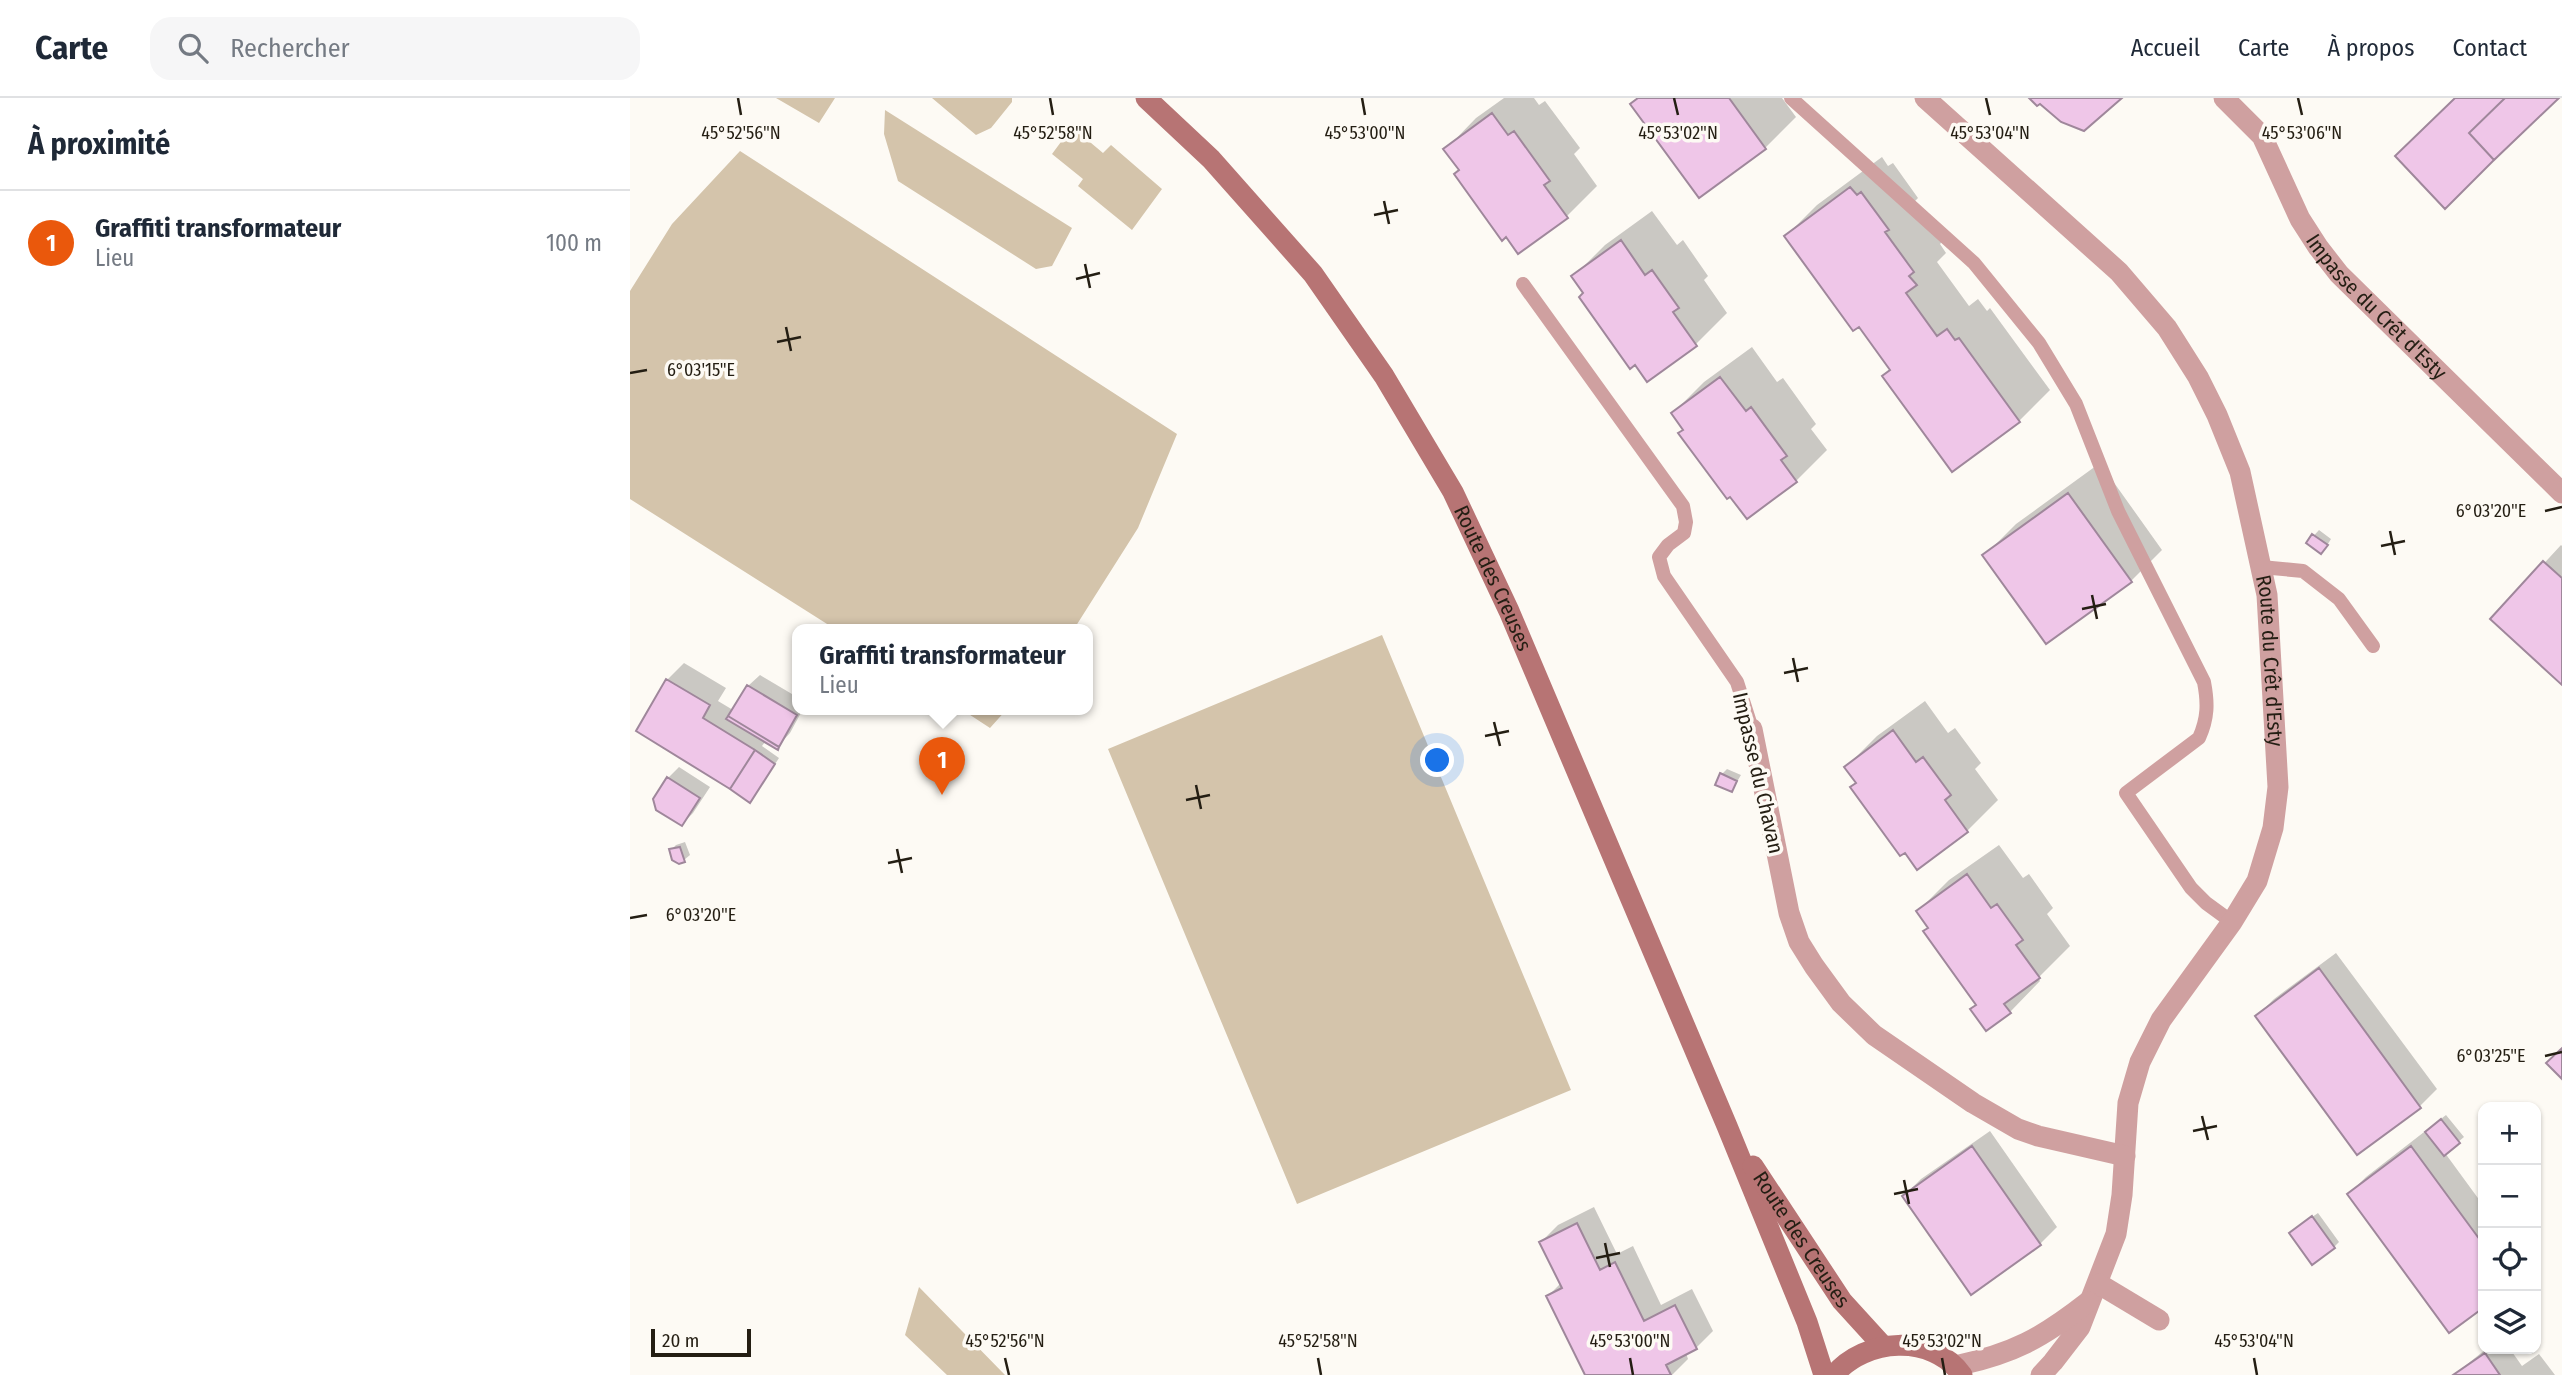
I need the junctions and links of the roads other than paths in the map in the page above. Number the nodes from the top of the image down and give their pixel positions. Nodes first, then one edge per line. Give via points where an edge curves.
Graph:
1 (1146, 98) edge
2 (1791, 98) edge
3 (1925, 98) edge
4 (2224, 98) edge
5 (1523, 284) dead end
6 (2562, 493) edge
7 (2261, 567) junction
8 (2373, 646) dead end
9 (1752, 729) joint
10 (2232, 922) junction
11 (1727, 1126) junction
12 (2125, 1156) junction
13 (2093, 1293) junction
14 (2159, 1320) dead end
15 (1883, 1346) junction
16 (1959, 1371) edge
17 (1824, 1375) edge
18 (1834, 1375) edge
19 (2040, 1375) edge

1 - 11 main road, Route des Creuses via 1211,159 1313,274 1384,376 1453,492 1509,611
2 - 10 lane via 1974,264 2039,343 2076,404 2118,510 2204,682 2208,707 2199,737 2126,793 2191,888
3 - 7 street, Route du Crêt d'Esty via 2119,272 2167,328 2198,377 2240,472
4 - 6 street, Impasse du Crêt d'Esty via 2262,136 2300,219 2339,274
5 - 9 lane, Impasse du Chavan via 1683,506 1684,533 1659,557 1664,576 1737,682
7 - 8 lane via 2303,571 2339,598
7 - 10 street, Route du Crêt d'Esty via 2267,595 2278,787 2273,828 2257,881
9 - 12 street, Impasse du Chavan via 1789,913 1799,942 1841,1003 1874,1035 2018,1129
10 - 12 street, Route du Crêt d'Esty via 2161,1020 2140,1062 2128,1102
11 - 15 main road, Route des Creuses via 1842,1301
11 - 17 main road, Route des Creuses
12 - 13 street, Route du Crêt d'Esty via 2116,1234
13 - 14 street
13 - 16 street via 2025,1345
13 - 19 street, Route du Crêt d'Esty via 2080,1326
15 - 16 main road via 1909,1345 1934,1353
15 - 18 main road via 1861,1353

